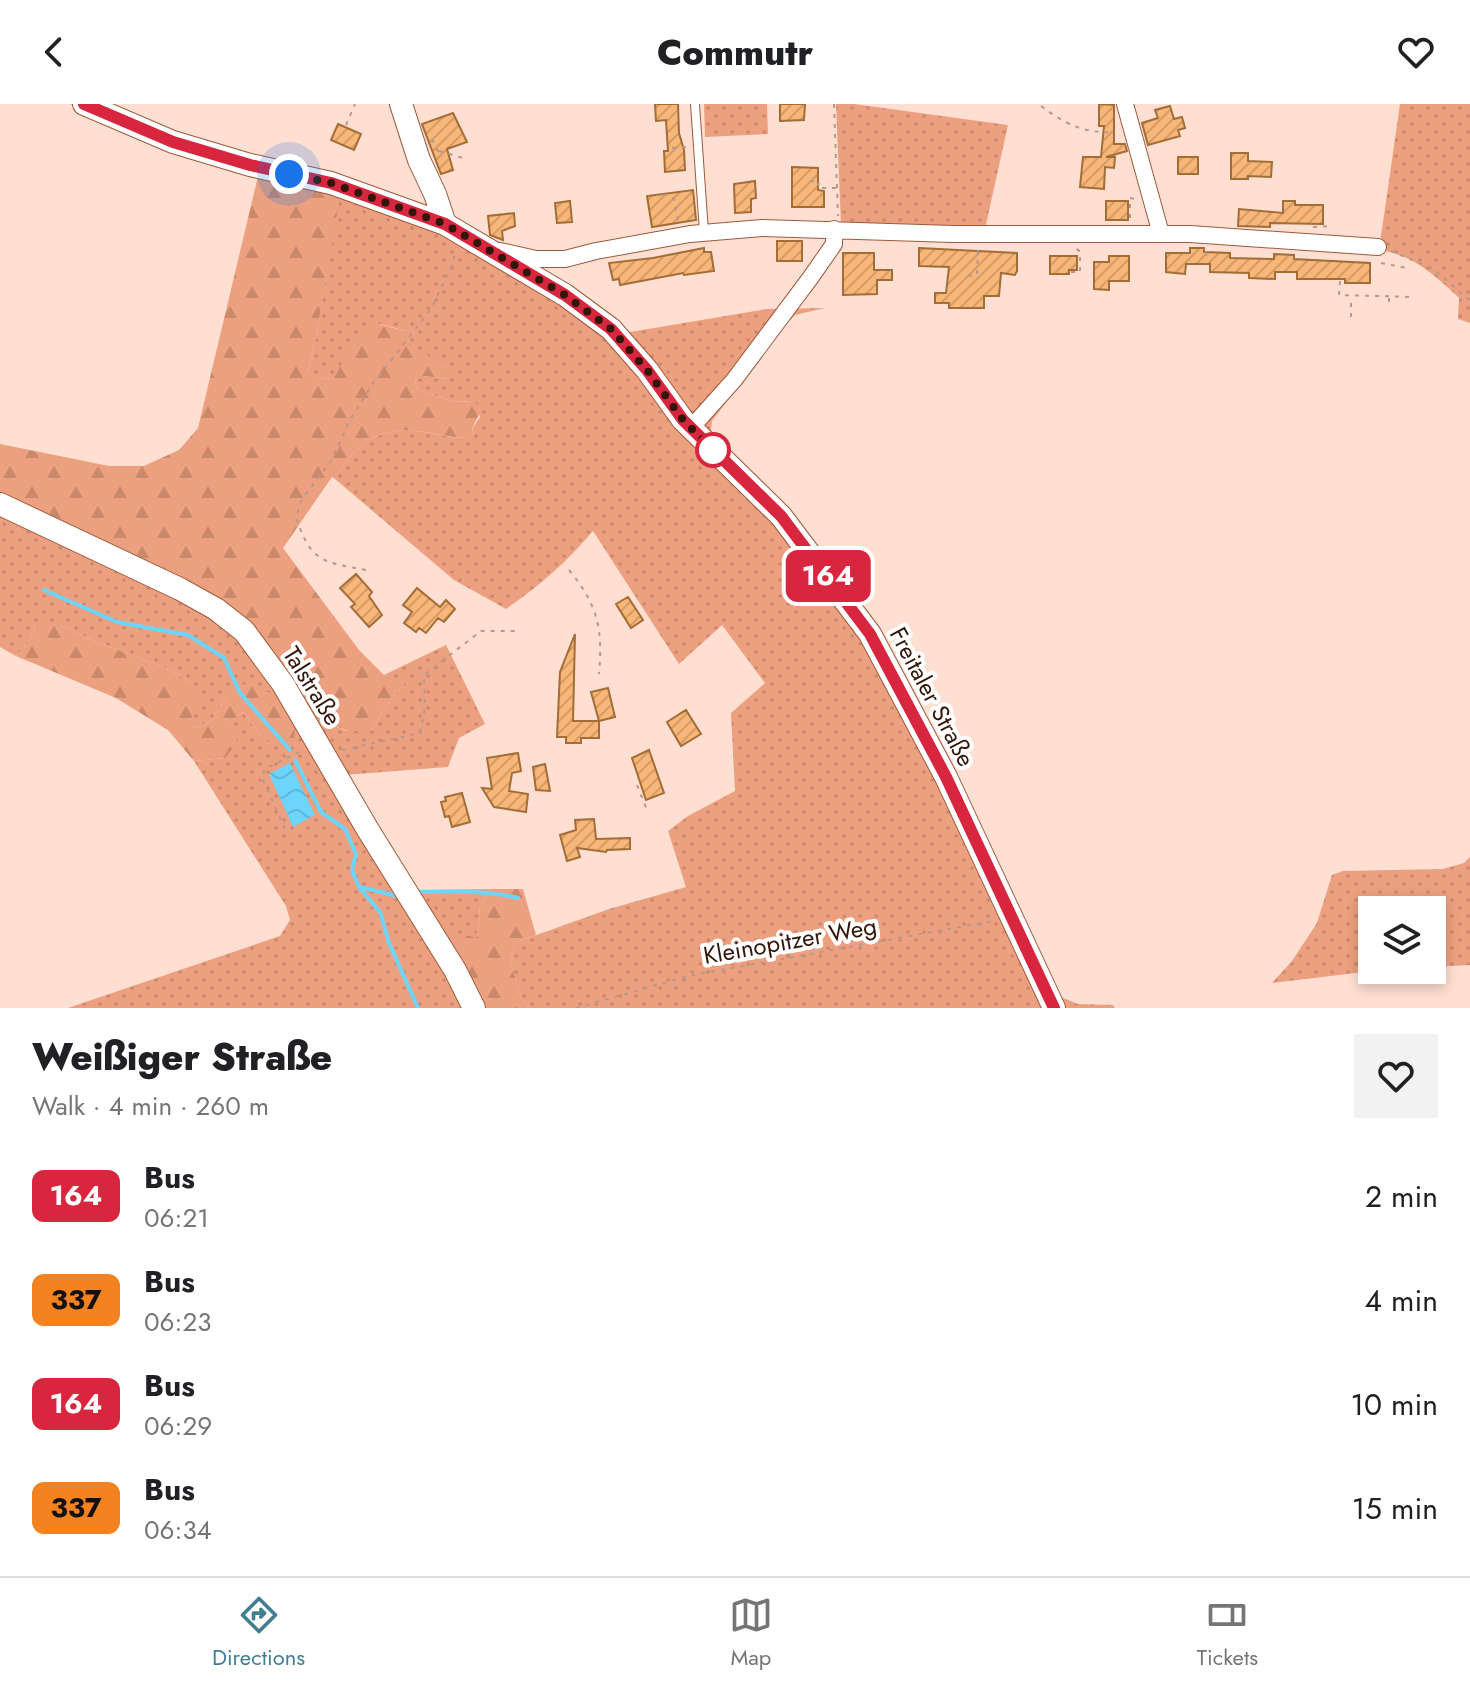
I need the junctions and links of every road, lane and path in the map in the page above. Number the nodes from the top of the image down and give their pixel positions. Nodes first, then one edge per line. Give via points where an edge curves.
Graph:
1 (84, 104) edge
2 (355, 104) edge
3 (401, 104) edge
4 (695, 104) edge
5 (834, 104) edge
6 (1125, 104) edge
7 (1041, 106) edge
8 (346, 125) dead end
9 (1132, 131) junction
10 (692, 147) dead end
11 (672, 148) dead end
12 (438, 151) dead end
13 (463, 158) dead end
14 (810, 181) dead end
15 (837, 188) junction
16 (663, 195) dead end
17 (1136, 200) dead end
18 (445, 224) junction
19 (1130, 224) dead end
20 (682, 225) dead end
21 (1315, 226) dead end
22 (1331, 226) dead end
23 (836, 229) junction
24 (704, 232) junction
25 (978, 234) junction
26 (1161, 234) junction
27 (1072, 247) dead end
28 (1378, 247) joint
29 (497, 255) junction
30 (450, 270) dead end
31 (1071, 272) dead end
32 (968, 276) dead end
33 (1340, 281) dead end
34 (1351, 296) junction
35 (1389, 297) junction
36 (1413, 297) dead end
37 (1470, 301) edge
38 (1389, 306) dead end
39 (1351, 317) dead end
40 (691, 428) junction
41 (0, 504) edge
42 (366, 570) dead end
43 (569, 570) dead end
44 (517, 631) dead end
45 (599, 674) dead end
46 (300, 751) dead end
47 (324, 755) junction
48 (637, 785) dead end
49 (647, 810) dead end
50 (285, 829) dead end
51 (1011, 915) junction
52 (474, 1008) edge
53 (576, 1008) edge
54 (1054, 1008) edge

1 - 18 street, Freitaler Straße via 173,142 331,183
2 - 8 path
3 - 18 street
4 - 24 lane
5 - 15 path
6 - 9 street
7 - 9 path via 1091,133
9 - 26 street
10 - 11 path
12 - 13 path
14 - 15 path via 819,181 818,188
15 - 23 path
16 - 20 path via 674,199
17 - 19 path via 1130,198
18 - 29 street, Freitaler Straße
21 - 22 path
23 - 24 street
23 - 25 street
23 - 40 street via 834,244 811,277
24 - 29 street via 565,259 500,251
25 - 26 street
25 - 32 path via 977,275
26 - 28 street
27 - 31 path via 1080,251 1080,272
28 - 37 path via 1434,269
29 - 40 street, Freitaler Straße via 611,329
30 - 42 path via 431,309 350,420 296,517 311,550 323,562
33 - 34 path via 1339,295
34 - 35 path
34 - 39 path
35 - 36 path
35 - 38 path
40 - 51 street, Freitaler Straße via 781,516 870,634
41 - 47 street, Talstraße via 180,589 244,631 283,684
43 - 45 path via 587,592 598,619
44 - 47 path via 481,631 424,675 420,733
46 - 50 path via 265,769 262,778
47 - 52 street, Talstraße
48 - 49 path
51 - 53 path, Kleinopitzer Weg via 688,976
51 - 54 street, Freitaler Straße

